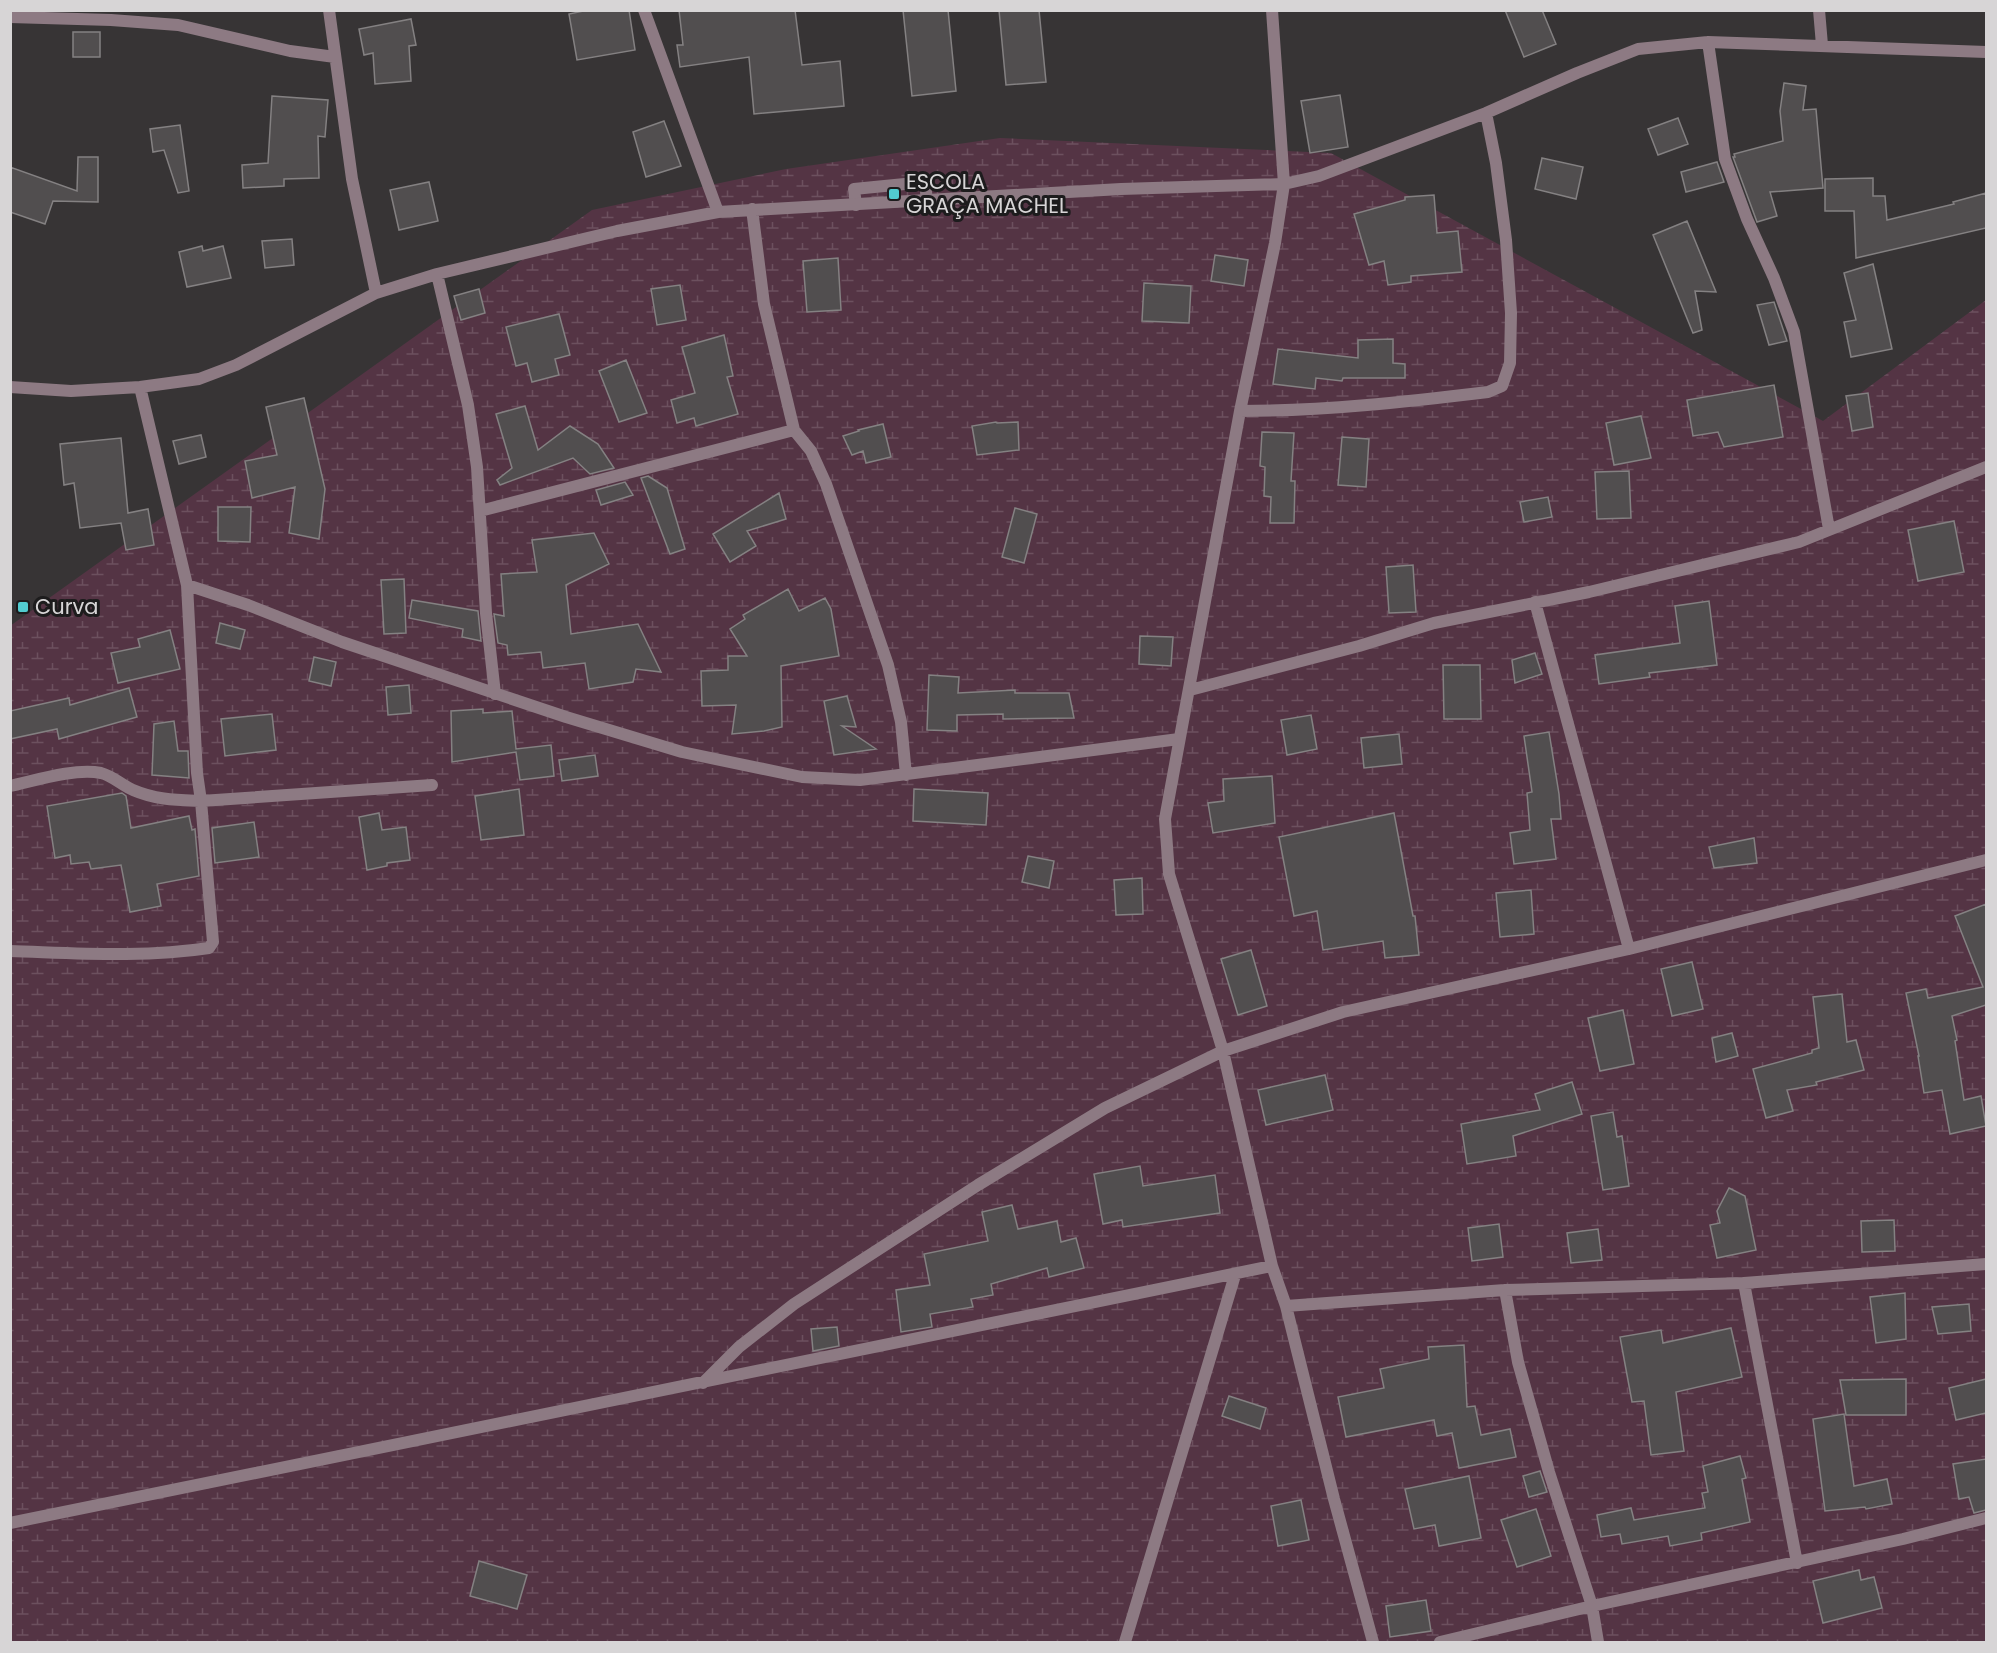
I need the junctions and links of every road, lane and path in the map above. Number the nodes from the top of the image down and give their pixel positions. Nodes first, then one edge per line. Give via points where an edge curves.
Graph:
1 (329, 10) edge
2 (644, 10) edge
3 (1272, 10) edge
4 (1819, 10) edge
5 (10, 17) edge
6 (1708, 42) junction
7 (1822, 45) junction
8 (1986, 52) edge
9 (335, 57) junction
10 (1486, 113) junction
11 (1284, 184) junction
12 (927, 201) junction
13 (856, 205) junction
14 (752, 209) junction
15 (718, 212) junction
16 (437, 274) junction
17 (376, 293) junction
18 (10, 387) edge
19 (140, 387) junction
20 (1240, 411) junction
21 (794, 430) junction
22 (1986, 467) edge
23 (480, 511) junction
24 (1829, 529) junction
25 (187, 585) junction
26 (1535, 602) junction
27 (1190, 690) junction
28 (495, 694) junction
29 (1179, 739) junction
30 (906, 775) junction
31 (432, 785) dead end
32 (10, 786) edge
33 (201, 801) junction
34 (1986, 860) edge
35 (1629, 949) junction
36 (10, 951) edge
37 (1223, 1051) junction
38 (1986, 1264) edge
39 (1272, 1266) junction
40 (1235, 1275) junction
41 (1744, 1283) junction
42 (1504, 1290) junction
43 (1287, 1306) junction
44 (703, 1383) junction
45 (1986, 1518) edge
46 (10, 1522) edge
47 (1797, 1563) junction
48 (1592, 1606) junction
49 (1125, 1642) edge
50 (1373, 1642) edge
51 (1440, 1642) edge
52 (1598, 1642) edge

1 - 9 street
2 - 15 street
3 - 11 street
4 - 7 street
5 - 9 street via 178,25 290,51
6 - 7 street
6 - 10 street via 1638,49
6 - 24 street via 1725,159 1794,332
7 - 8 street
9 - 17 street via 352,179
10 - 11 street via 1319,176
10 - 20 street via 1503,218 1510,303 1510,363 1502,386 1488,392 1383,405
11 - 12 street
11 - 20 street
12 - 13 street
12 - 13 street via 925,182 854,189
13 - 14 street
14 - 15 street
14 - 21 street via 764,304
15 - 16 street via 617,231
16 - 17 street
16 - 23 street via 468,405
17 - 19 street via 236,365 199,379
18 - 19 street via 71,391
19 - 25 street
20 - 27 street
21 - 23 street
21 - 30 street via 811,451 826,484 888,665 901,722
22 - 24 street
23 - 28 street
24 - 26 street via 1759,553
25 - 28 street
25 - 33 street
26 - 27 street via 1434,623
26 - 35 street
27 - 29 street
28 - 30 street via 681,752 802,777 860,780
29 - 30 street
29 - 37 street via 1165,819 1169,874
31 - 33 street
32 - 33 street via 88,771 104,773 131,790 156,798
33 - 36 street via 213,942 209,948 130,954
34 - 35 street
35 - 37 street via 1343,1012
37 - 39 street
37 - 44 street via 1105,1108 978,1185 794,1304 739,1347
38 - 41 street
39 - 40 street
39 - 43 street
40 - 44 street
40 - 49 street
41 - 42 street
41 - 47 street
42 - 43 street
42 - 48 street via 1521,1373
43 - 50 street
44 - 46 street
45 - 47 street
47 - 48 street
48 - 51 street
48 - 52 street

